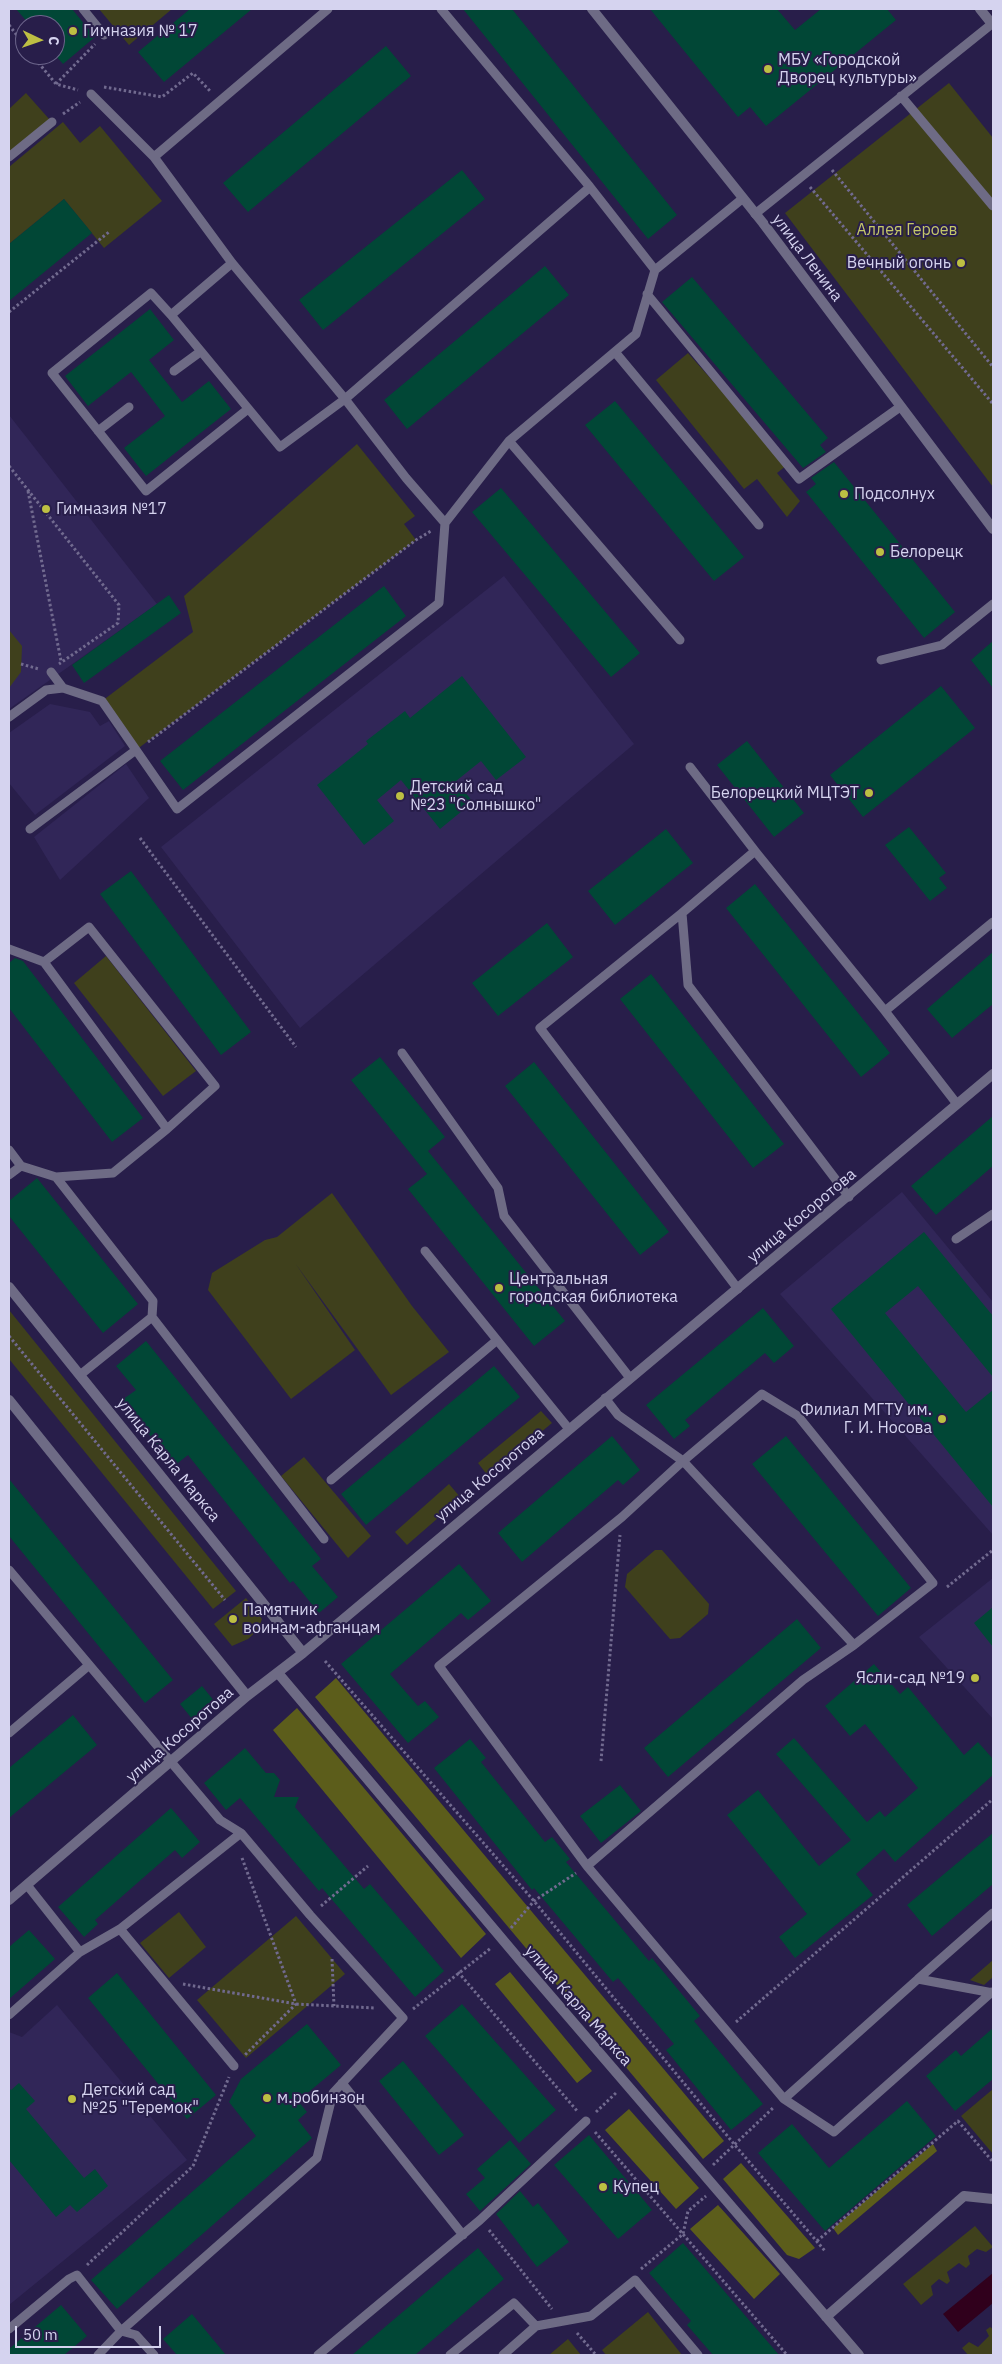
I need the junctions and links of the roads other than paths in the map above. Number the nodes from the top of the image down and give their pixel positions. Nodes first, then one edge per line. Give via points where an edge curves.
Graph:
1 (83, 9) edge
2 (328, 9) edge
3 (441, 9) edge
4 (592, 9) edge
5 (980, 9) edge
6 (992, 24) edge
7 (104, 35) road end
8 (91, 94) road end
9 (901, 96) junction
10 (52, 122) road end
11 (154, 157) junction
12 (9, 158) edge
13 (590, 187) junction
14 (742, 199) junction
15 (993, 206) edge
16 (755, 214) junction
17 (232, 264) junction
18 (655, 270) junction
19 (647, 294) junction
20 (171, 315) junction
21 (200, 352) junction
22 (615, 352) junction
23 (174, 371) dead end
24 (345, 398) junction
25 (129, 407) dead end
26 (900, 407) junction
27 (248, 409) junction
28 (98, 431) junction
29 (509, 441) junction
30 (445, 523) junction
31 (758, 525) dead end
32 (993, 529) edge
33 (993, 604) edge
34 (680, 640) dead end
35 (881, 660) dead end
36 (51, 672) road end
37 (63, 688) junction
38 (9, 718) edge
39 (136, 750) junction
40 (690, 767) dead end
41 (30, 829) dead end
42 (754, 851) junction
43 (682, 913) junction
44 (993, 922) edge
45 (9, 949) edge
46 (44, 962) junction
47 (885, 1011) junction
48 (402, 1053) dead end
49 (993, 1074) edge
50 (957, 1104) junction
51 (167, 1129) junction
52 (9, 1150) edge
53 (21, 1166) junction
54 (9, 1175) edge
55 (56, 1176) junction
56 (849, 1198) junction
57 (993, 1214) edge
58 (956, 1239) dead end
59 (425, 1251) dead end
60 (9, 1287) edge
61 (738, 1289) junction
62 (152, 1317) junction
63 (496, 1341) junction
64 (80, 1375) junction
65 (630, 1378) junction
66 (605, 1398) junction
67 (9, 1400) edge
68 (568, 1429) junction
69 (683, 1461) junction
70 (331, 1480) dead end
71 (324, 1538) dead end
72 (9, 1570) edge
73 (854, 1644) junction
74 (303, 1653) junction
75 (88, 1666) junction
76 (278, 1673) junction
77 (247, 1696) junction
78 (9, 1734) edge
79 (172, 1762) junction
80 (241, 1833) junction
81 (587, 1866) junction
82 (27, 1885) junction
83 (9, 1900) edge
84 (993, 1913) edge
85 (120, 1929) junction
86 (80, 1952) junction
87 (918, 1979) junction
88 (993, 1993) edge
89 (9, 2015) edge
90 (234, 2066) road end
91 (342, 2083) junction
92 (784, 2098) junction
93 (586, 2121) road end
94 (992, 2200) edge
95 (463, 2234) junction
96 (826, 2317) junction
97 (536, 2326) junction
98 (9, 2329) edge
99 (121, 2331) junction
100 (98, 2355) edge
101 (154, 2355) edge
102 (318, 2355) edge
103 (450, 2355) edge
104 (503, 2355) edge
105 (698, 2355) edge
106 (859, 2355) edge

1 - 7 lane
2 - 11 lane
3 - 13 lane
4 - 14 street, улица Ленина
5 - 6 street
6 - 9 lane
8 - 11 lane
9 - 15 lane
9 - 16 lane
10 - 12 lane
11 - 17 lane
13 - 18 lane
13 - 24 lane
14 - 16 street, улица Ленина
14 - 18 lane
16 - 26 street, улица Ленина
17 - 20 lane
17 - 24 lane
18 - 19 lane
19 - 22 lane via 636,334
19 - 26 lane via 800,480
20 - 21 lane
20 - 28 lane via 151,293 52,373
21 - 23 lane
21 - 27 lane
22 - 29 lane
22 - 31 lane
24 - 27 lane via 280,448
24 - 30 lane
25 - 28 lane
26 - 32 street, улица Ленина
27 - 28 lane via 146,491
29 - 30 lane
29 - 34 lane
30 - 39 lane via 439,603 177,808
33 - 35 lane via 942,645
36 - 37 lane
37 - 38 lane via 46,690
37 - 39 lane via 102,702
39 - 41 lane
40 - 42 lane
42 - 43 lane
42 - 47 lane
43 - 56 lane via 688,985
43 - 61 lane via 540,1028
44 - 47 lane
45 - 46 lane
46 - 51 lane
46 - 51 lane via 89,927 215,1086
47 - 50 lane
48 - 65 lane via 498,1188 504,1216
49 - 50 street, улица Косоротова
50 - 56 street, улица Косоротова
51 - 55 lane via 113,1173
52 - 53 lane
53 - 54 lane
53 - 55 lane
55 - 62 lane via 153,1301
56 - 61 street, улица Косоротова
57 - 58 lane
59 - 63 lane
60 - 64 street, улица Карла Маркса
61 - 65 street, улица Косоротова
62 - 64 lane
62 - 71 lane
63 - 68 lane
63 - 70 lane
64 - 74 street, улица Карла Маркса
65 - 66 street, улица Косоротова
66 - 68 street, улица Косоротова
66 - 69 lane via 618,1415
67 - 77 street
68 - 74 street, улица Косоротова
69 - 73 lane
69 - 73 lane via 762,1394 798,1416 933,1583
69 - 81 lane via 622,1517 439,1666
72 - 75 lane
73 - 81 lane via 803,1680
74 - 76 street, улица Косоротова
75 - 78 lane
75 - 79 lane
76 - 77 street, улица Косоротова
76 - 96 street, улица Карла Маркса
77 - 79 street, улица Косоротова
79 - 80 lane via 220,1820
79 - 82 street, улица Косоротова
80 - 85 lane
80 - 91 lane via 310,1916 403,2018
81 - 92 lane
82 - 83 street, улица Косоротова
82 - 86 lane
84 - 87 lane
85 - 86 lane
85 - 90 lane
86 - 89 lane
87 - 88 lane
87 - 92 lane
88 - 92 lane via 834,2132
91 - 95 lane
91 - 99 lane via 333,2093 316,2158
93 - 95 lane
94 - 96 street via 964,2196
95 - 102 lane
96 - 106 street, улица Карла Маркса
97 - 103 lane via 514,2303
97 - 104 lane
97 - 105 lane via 591,2316 635,2280
98 - 99 lane via 77,2274
99 - 100 lane
99 - 101 lane via 136,2335

